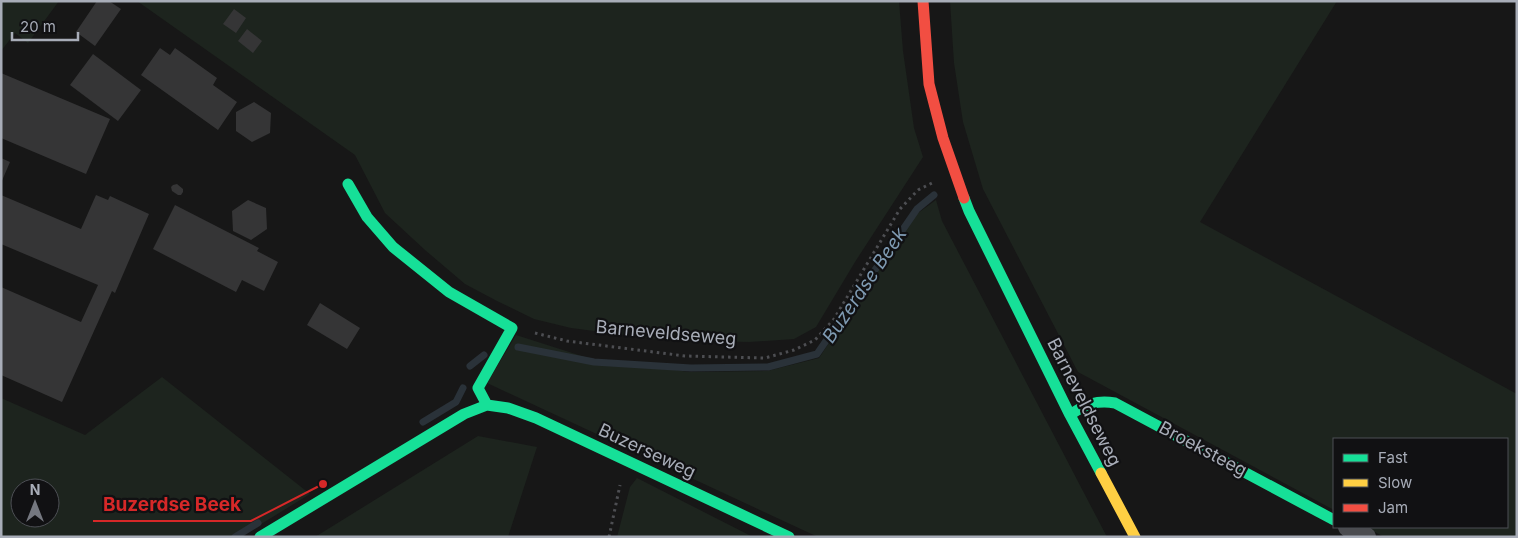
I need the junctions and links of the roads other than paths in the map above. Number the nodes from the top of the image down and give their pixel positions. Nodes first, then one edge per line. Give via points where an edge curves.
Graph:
1 (923, 1) edge
2 (348, 184) dead end
3 (487, 404) junction
4 (1070, 415) junction
5 (1333, 519) edge
6 (1350, 528) edge
7 (260, 537) edge
8 (789, 537) edge
9 (1135, 537) edge
10 (1366, 537) edge

1 - 4 street, Barneveldseweg via 929,84 955,173 969,211
2 - 3 street via 367,217 392,246 450,292 512,328 478,388
3 - 7 street via 428,434
3 - 8 street, Buzerseweg via 536,418
4 - 5 street, Broeksteeg via 1083,405 1101,400 1115,403
4 - 9 street, Barneveldseweg
6 - 10 street

